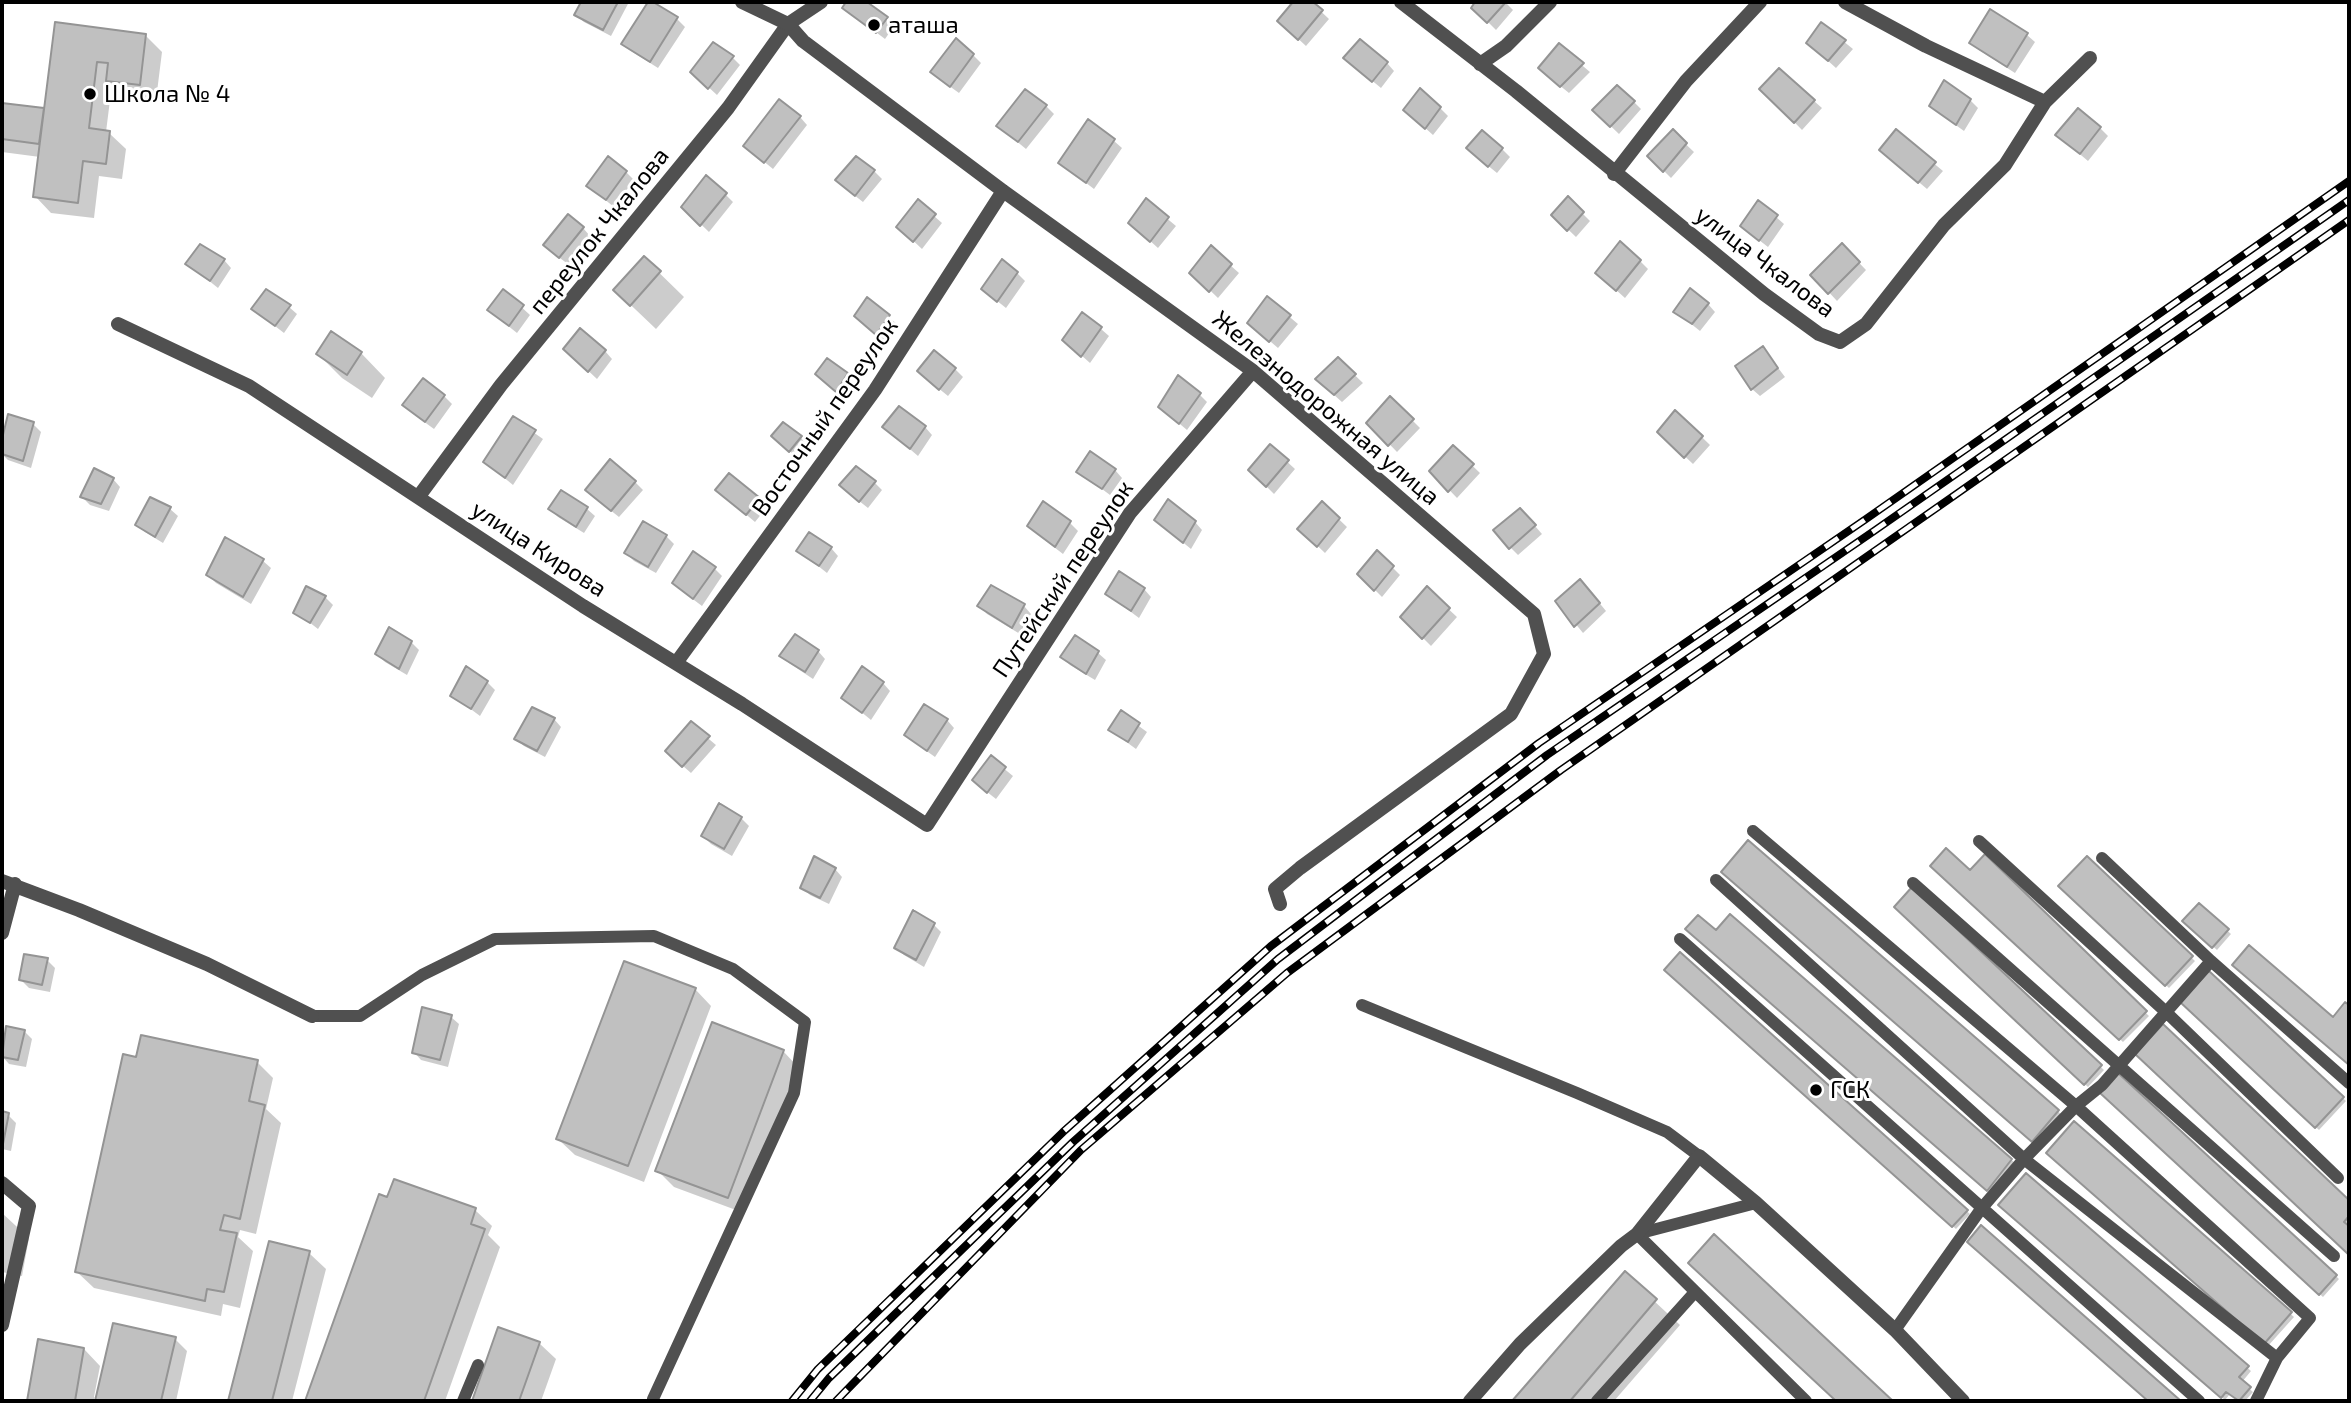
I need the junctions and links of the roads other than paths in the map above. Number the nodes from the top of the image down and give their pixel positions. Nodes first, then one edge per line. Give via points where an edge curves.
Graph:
1 (743, 2) edge
2 (821, 2) edge
3 (1401, 2) edge
4 (1550, 2) edge
5 (1760, 2) edge
6 (1845, 2) edge
7 (788, 24) junction
8 (2090, 58) dead end
9 (1480, 64) junction
10 (2045, 102) junction
11 (1614, 174) junction
12 (1003, 191) junction
13 (118, 324) dead end
14 (1253, 371) junction
15 (419, 496) junction
16 (676, 663) junction
17 (927, 825) joint
18 (1753, 831) dead end
19 (1979, 841) dead end
20 (2102, 858) dead end
21 (1716, 880) dead end
22 (9, 883) edge
23 (1913, 883) dead end
24 (1280, 904) dead end
25 (2, 933) edge
26 (1680, 939) dead end
27 (2211, 961) junction
28 (1362, 1005) dead end
29 (2166, 1012) junction
30 (312, 1016) joint
31 (2118, 1067) junction
32 (2349, 1083) edge
33 (2076, 1106) junction
34 (1699, 1156) junction
35 (2024, 1159) junction
36 (2338, 1178) dead end
37 (2, 1183) edge
38 (1756, 1203) junction
39 (1981, 1209) junction
40 (1637, 1234) junction
41 (2334, 1256) dead end
42 (1695, 1292) junction
43 (2, 1325) edge
44 (1895, 1330) junction
45 (2277, 1359) junction
46 (478, 1365) dead end
47 (653, 1399) dead end
48 (463, 1401) edge
49 (1470, 1401) edge
50 (1597, 1401) edge
51 (1806, 1401) edge
52 (1963, 1401) edge
53 (2199, 1401) edge
54 (2256, 1401) edge

1 - 7 street, Железнодорожная улица
2 - 7 street, переулок Чкалова
3 - 9 street, улица Чкалова
4 - 9 street via 1506,46
5 - 11 street via 1686,80
6 - 10 street
7 - 12 street, Железнодорожная улица via 803,41
7 - 15 street, переулок Чкалова via 728,108 501,385
8 - 10 street, улица Чкалова
9 - 11 street, улица Чкалова
10 - 11 street, улица Чкалова via 2006,165 1944,225 1866,324 1840,342 1819,334 1764,294
12 - 14 street, Железнодорожная улица
12 - 16 street, Восточный переулок via 875,390
13 - 15 street, улица Кирова via 249,386
14 - 17 street, Путейский переулок via 1130,513
14 - 24 street, Железнодорожная улица via 1534,614 1544,654 1511,714 1300,868 1275,890
15 - 16 street, улица Кирова
16 - 17 street, улица Кирова
18 - 33 lane
19 - 29 lane
20 - 27 lane
21 - 35 lane
22 - 25 street
22 - 30 street via 207,964
23 - 31 lane
26 - 39 lane
27 - 29 lane
27 - 32 lane
28 - 34 lane via 1667,1132
29 - 31 lane
29 - 36 lane
30 - 47 lane via 360,1016 422,975 495,939 654,936 733,969 805,1022 794,1093
31 - 33 lane
31 - 41 lane
33 - 35 lane
33 - 45 lane via 2310,1318
34 - 38 street
34 - 40 street
35 - 39 lane
35 - 45 lane
37 - 43 street via 29,1206
38 - 40 lane
38 - 44 street
39 - 44 lane
39 - 53 lane
40 - 42 lane
40 - 49 street via 1539,1325
42 - 50 lane
42 - 51 lane
44 - 52 street
45 - 54 lane
46 - 48 lane

